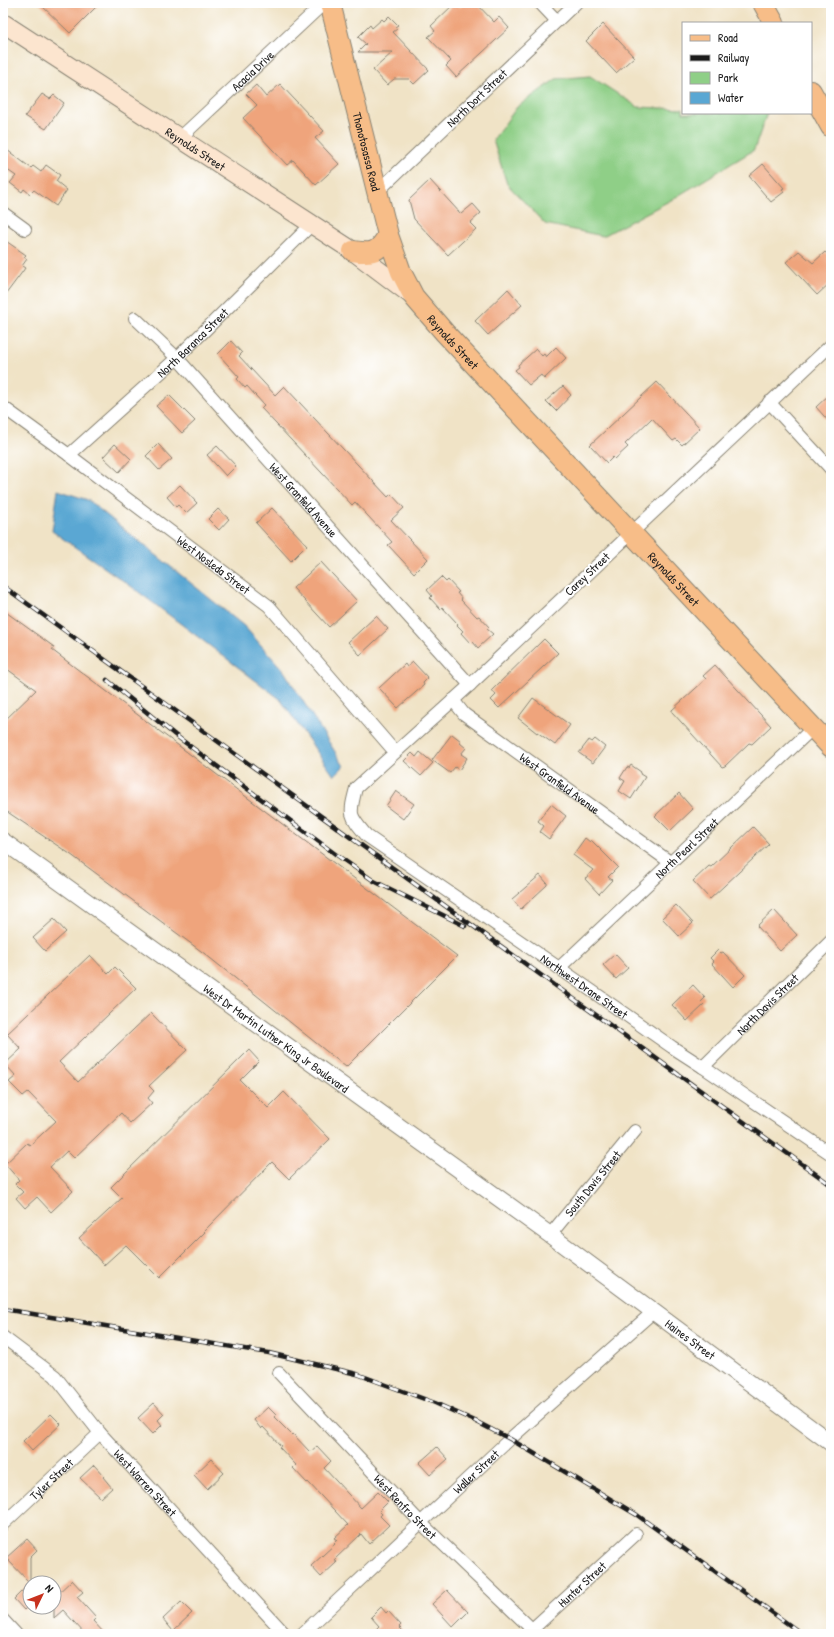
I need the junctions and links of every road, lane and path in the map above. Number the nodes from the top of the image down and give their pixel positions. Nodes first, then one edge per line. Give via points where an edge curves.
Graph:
1 (324, 3) edge
2 (330, 3) edge
3 (540, 3) edge
4 (576, 3) edge
5 (764, 3) edge
6 (557, 21) junction
7 (774, 22) edge
8 (3, 23) edge
9 (812, 93) edge
10 (831, 128) edge
11 (180, 138) junction
12 (377, 192) junction
13 (3, 213) edge
14 (311, 225) junction
15 (25, 229) dead end
16 (388, 235) junction
17 (353, 251) junction
18 (414, 297) junction
19 (135, 318) dead end
20 (831, 345) edge
21 (177, 358) junction
22 (769, 402) junction
23 (3, 407) edge
24 (69, 455) junction
25 (831, 469) edge
26 (631, 532) junction
27 (470, 685) junction
28 (453, 700) junction
29 (813, 728) junction
30 (831, 747) edge
31 (395, 752) junction
32 (351, 808) joint
33 (3, 841) edge
34 (670, 862) junction
35 (831, 942) edge
36 (559, 968) junction
37 (703, 1067) junction
38 (635, 1131) dead end
39 (831, 1154) edge
40 (550, 1236) junction
41 (653, 1312) junction
42 (3, 1337) edge
43 (279, 1373) dead end
44 (100, 1433) junction
45 (831, 1443) edge
46 (421, 1523) junction
47 (3, 1524) edge
48 (636, 1534) dead end
49 (3, 1620) edge
50 (532, 1632) edge
51 (16, 1634) edge
52 (285, 1634) edge
53 (302, 1634) edge

1 - 11 street, Acacia Drive
2 - 12 main road, Thonotosassa Road
3 - 6 street
4 - 6 street, North Dort Street
5 - 7 main road
6 - 12 street, North Dort Street
8 - 11 main road, Reynolds Street
9 - 10 main road
11 - 14 main road, Reynolds Street
12 - 16 main road, Thonotosassa Road
13 - 15 street
14 - 17 main road, Reynolds Street
14 - 21 street, North Baranca Street
16 - 17 main road via 376,250 368,253
16 - 18 main road, Thonotosassa Road via 398,267
17 - 18 main road, Reynolds Street
18 - 26 main road, Reynolds Street
19 - 21 street, West Granfield Avenue
20 - 22 street, Carey Street
21 - 24 street, North Baranca Street
21 - 27 street, West Granfield Avenue
22 - 25 street
22 - 26 street, Carey Street
23 - 24 street, West Nosleda Street
24 - 31 street, West Nosleda Street via 269,606
26 - 27 street, Carey Street
26 - 29 main road, Reynolds Street
27 - 28 street, Carey Street
28 - 31 street, Carey Street
28 - 34 street, West Granfield Avenue via 464,714
29 - 30 main road, Reynolds Street
29 - 34 street, North Pearl Street
31 - 32 street, Carey Street via 356,788
32 - 36 street, Northwest Drane Street via 353,820 367,836
33 - 40 street, West Dr Martin Luther King Jr Boulevard
34 - 36 street, North Pearl Street
35 - 37 street, North Davis Street
36 - 37 street, Northwest Drane Street
37 - 39 street, Northwest Drane Street
38 - 40 street, South Davis Street
40 - 41 street, Haines Street
41 - 45 street, Haines Street
41 - 46 street, Waller Street via 510,1439
42 - 44 street, West Warren Street via 55,1376
43 - 46 street, West Renfro Street
44 - 47 street, Tyler Street
44 - 52 street, West Warren Street
46 - 50 street, West Renfro Street
46 - 53 street, Waller Street
48 - 50 street, Hunter Street
49 - 51 street

